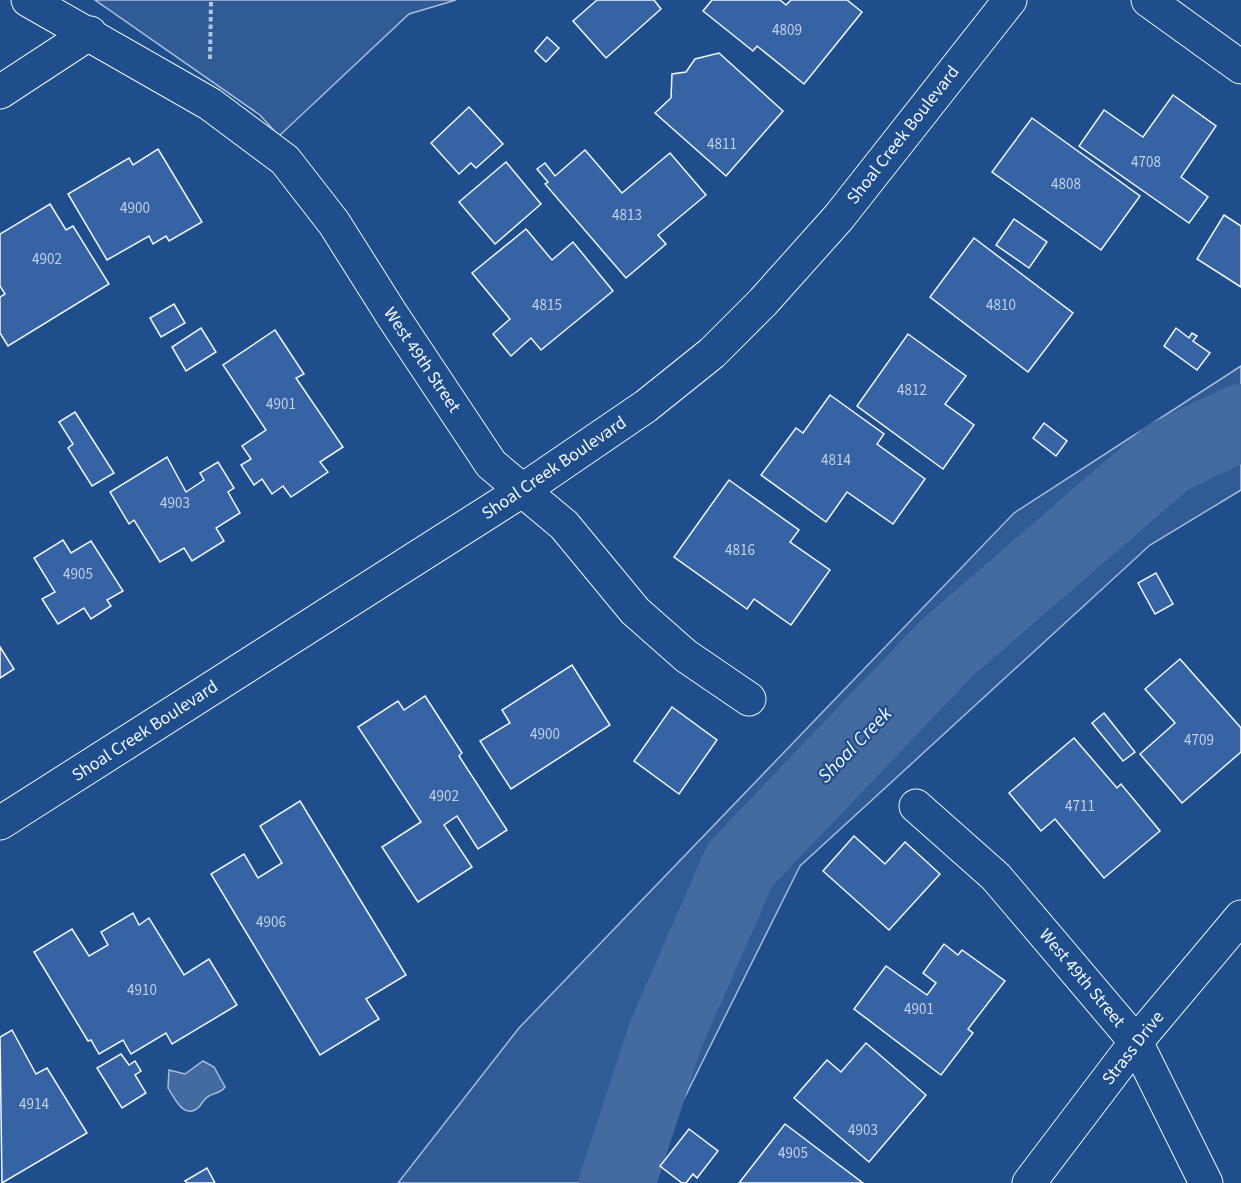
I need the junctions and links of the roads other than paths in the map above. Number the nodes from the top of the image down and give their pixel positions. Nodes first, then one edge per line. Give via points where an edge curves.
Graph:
1 (28, 0) edge
2 (1010, 0) edge
3 (1148, 0) edge
4 (90, 33) junction
5 (1241, 67) edge
6 (0, 92) edge
7 (523, 490) junction
8 (749, 699) dead end
9 (916, 806) dead end
10 (0, 824) edge
11 (1241, 917) edge
12 (1136, 1042) junction
13 (1029, 1183) edge
14 (1206, 1183) edge

1 - 4 street, West 49th Street
2 - 7 street, Shoal Creek Boulevard via 839,217 763,302 712,353 646,406
3 - 5 street
4 - 6 street
4 - 7 street, West 49th Street via 210,104 285,160 334,223 491,464
7 - 8 street, West 49th Street via 564,525 634,611 686,656
7 - 10 street, Shoal Creek Boulevard
9 - 12 street, West 49th Street via 996,877
11 - 12 street, Strass Drive
12 - 13 street, Strass Drive
12 - 14 street, West 49th Street

